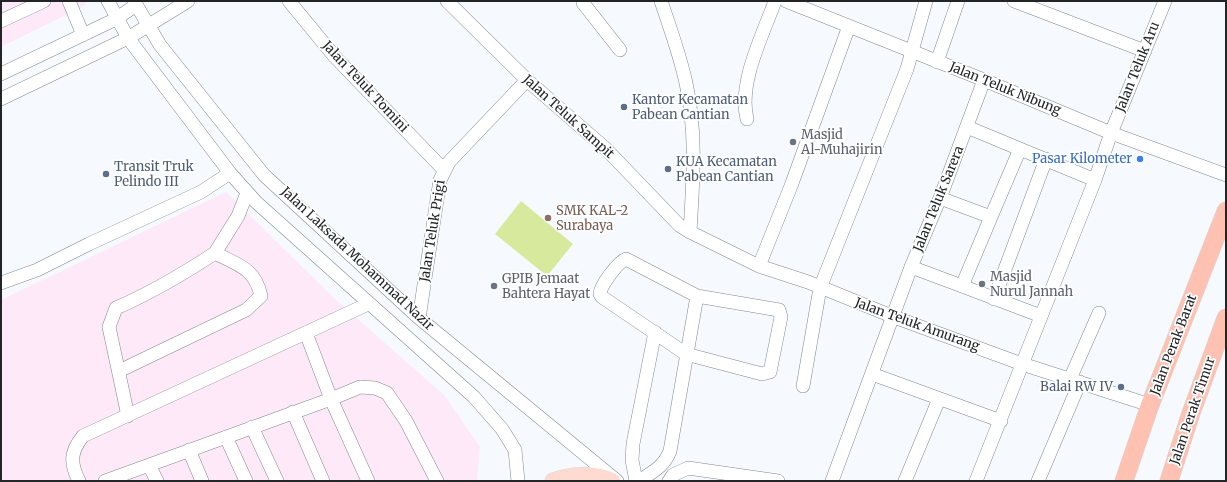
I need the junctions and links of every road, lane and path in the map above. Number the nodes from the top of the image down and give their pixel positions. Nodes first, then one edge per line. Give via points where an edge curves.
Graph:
1 (44, 1) edge
2 (69, 1) edge
3 (108, 1) edge
4 (188, 1) edge
5 (289, 1) edge
6 (447, 1) edge
7 (662, 1) edge
8 (776, 1) edge
9 (787, 1) edge
10 (926, 1) edge
11 (958, 1) edge
12 (1014, 1) edge
13 (1165, 1) edge
14 (584, 2) edge
15 (135, 3) edge
16 (116, 19) junction
17 (1, 21) edge
18 (147, 25) junction
19 (849, 26) junction
20 (83, 34) junction
21 (128, 38) junction
22 (620, 50) dead end
23 (1145, 51) junction
24 (911, 52) junction
25 (937, 62) junction
26 (1, 74) edge
27 (527, 80) junction
28 (984, 80) junction
29 (1, 99) edge
30 (747, 119) dead end
31 (967, 127) junction
32 (1111, 133) junction
33 (1020, 148) junction
34 (1046, 159) junction
35 (444, 170) junction
36 (230, 173) junction
37 (1226, 175) edge
38 (1095, 180) junction
39 (247, 193) junction
40 (940, 198) junction
41 (1226, 211) edge
42 (991, 217) junction
43 (690, 232) junction
44 (215, 254) junction
45 (759, 266) junction
46 (911, 267) junction
47 (1, 282) edge
48 (962, 286) junction
49 (820, 288) junction
50 (697, 296) junction
51 (994, 299) junction
52 (368, 304) junction
53 (1099, 313) dead end
54 (1041, 316) junction
55 (894, 317) junction
56 (419, 318) junction
57 (1226, 318) edge
58 (655, 332) junction
59 (306, 333) junction
60 (686, 354) junction
61 (1022, 364) junction
62 (119, 371) junction
63 (872, 374) junction
64 (1075, 381) junction
65 (803, 386) dead end
66 (331, 399) junction
67 (939, 399) junction
68 (1150, 405) junction
69 (294, 412) junction
70 (128, 416) junction
71 (1001, 421) junction
72 (252, 427) junction
73 (226, 437) junction
74 (189, 450) junction
75 (149, 465) junction
76 (111, 480) edge
77 (772, 480) edge
78 (79, 481) edge
79 (156, 481) edge
80 (202, 481) edge
81 (246, 481) edge
82 (277, 481) edge
83 (324, 481) edge
84 (368, 481) edge
85 (437, 481) edge
86 (518, 481) edge
87 (553, 481) edge
88 (612, 481) edge
89 (618, 481) edge
90 (638, 481) edge
91 (669, 481) edge
92 (832, 481) edge
93 (905, 481) edge
94 (976, 481) edge
95 (1038, 481) edge
96 (1124, 481) edge
97 (1169, 481) edge

1 - 17 street
2 - 20 street
3 - 16 street, Jalan Laksada Mohammad Nazir
4 - 18 street
5 - 35 street, Jalan Teluk Tomini via 335,57
6 - 27 street, Jalan Teluk Sampit
7 - 43 street via 686,83 691,117 695,158
8 - 30 street via 746,82
9 - 19 street, Jalan Teluk Nibung
10 - 24 street
11 - 25 street
12 - 23 street
13 - 23 street, Jalan Teluk Aru
14 - 22 street
15 - 16 street
15 - 18 street, Jalan Laksada Mohammad Nazir
16 - 20 street
16 - 21 street, Jalan Laksada Mohammad Nazir
18 - 21 street
18 - 56 street, Jalan Laksada Mohammad Nazir via 264,174
19 - 24 street, Jalan Teluk Nibung
19 - 45 street
20 - 26 street
21 - 29 street
21 - 36 street, Jalan Laksada Mohammad Nazir
23 - 32 street, Jalan Teluk Aru
24 - 25 street, Jalan Teluk Nibung
24 - 49 street via 907,69
25 - 28 street, Jalan Teluk Nibung
27 - 35 street, Jalan Teluk Prigi
27 - 43 street, Jalan Teluk Sampit via 606,148 679,224
28 - 31 street, Jalan Teluk Sarera
28 - 32 street, Jalan Teluk Nibung
31 - 33 street
31 - 40 street, Jalan Teluk Sarera
32 - 37 street, Jalan Teluk Nibung
32 - 38 street, Jalan Teluk Aru
33 - 34 street
33 - 42 street
34 - 38 street
34 - 51 street
35 - 56 street, Jalan Teluk Prigi via 440,180
36 - 39 street, Jalan Laksada Mohammad Nazir
36 - 47 street via 201,192 37,270
38 - 54 street, Jalan Teluk Aru
39 - 44 street
39 - 52 street, Jalan Laksada Mohammad Nazir
40 - 42 street
40 - 46 street, Jalan Teluk Sarera
41 - 68 highway, Jalan Perak Barat
42 - 48 street
43 - 45 street, Jalan Teluk Amurang
44 - 62 street via 116,308 110,327
44 - 62 street via 252,274 258,283 261,296 246,310
45 - 49 street, Jalan Teluk Amurang
46 - 48 street
46 - 55 street, Jalan Teluk Sarera
48 - 51 street
49 - 55 street, Jalan Teluk Amurang
49 - 65 street
50 - 58 street via 630,261 620,263 602,286 600,294
50 - 60 street
50 - 60 street via 776,309 781,313 780,324 771,368 766,373
51 - 54 street
52 - 59 street
52 - 86 street, Jalan Laksada Mohammad Nazir via 474,397 502,429 515,450
53 - 64 street
54 - 61 street, Jalan Teluk Aru
55 - 61 street, Jalan Teluk Amurang
55 - 63 street, Jalan Teluk Sarera
56 - 89 street, Jalan Laksada Mohammad Nazir
57 - 97 highway, Jalan Perak Timur
58 - 60 street
58 - 90 street via 633,444 632,460
59 - 66 street
59 - 70 street
60 - 90 street via 670,451 666,461 658,469
61 - 64 street, Jalan Teluk Amurang
61 - 71 street, Jalan Teluk Aru
62 - 70 street
63 - 67 street
63 - 92 street, Jalan Teluk Sarera
64 - 68 street, Jalan Teluk Amurang
64 - 95 street
66 - 69 street
66 - 84 street
66 - 85 street via 360,386 388,393 406,421
67 - 71 street
67 - 93 street
68 - 96 highway, Jalan Perak Barat
69 - 72 street
69 - 83 street
70 - 78 street via 83,436 74,446 72,459
71 - 94 street, Jalan Teluk Aru
72 - 73 street
72 - 82 street
73 - 74 street
73 - 81 street
74 - 75 street
74 - 80 street
75 - 76 street
75 - 79 street
77 - 91 street via 688,468 674,475
87 - 88 main road via 576,476 592,476

